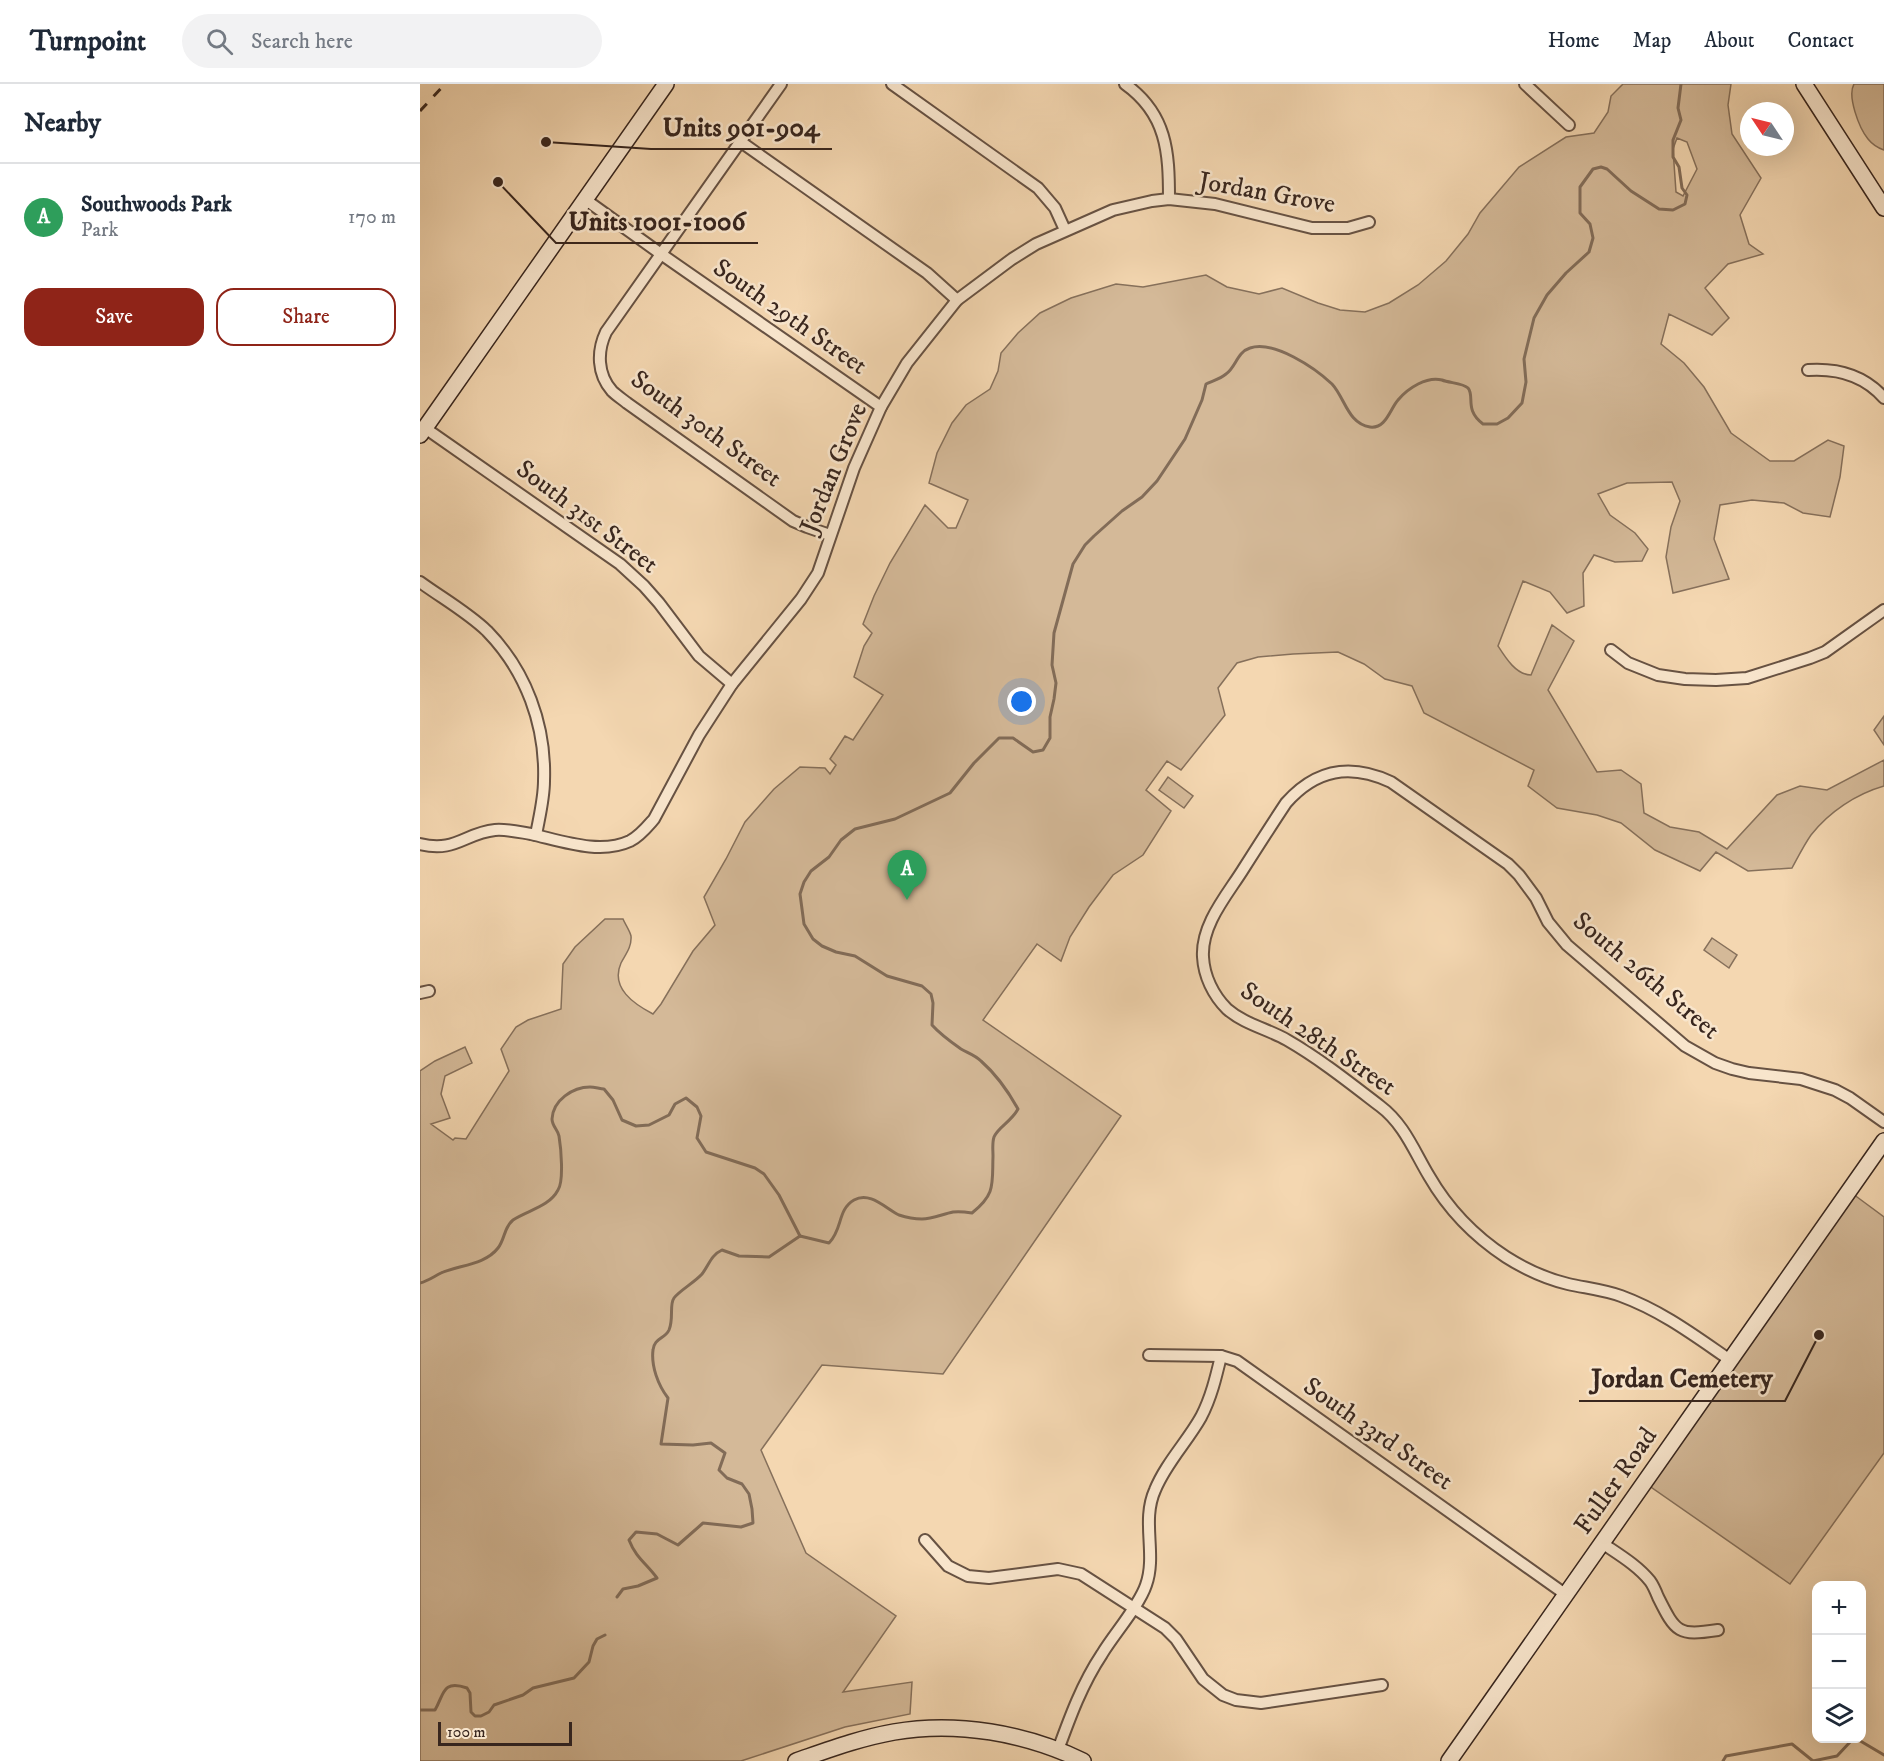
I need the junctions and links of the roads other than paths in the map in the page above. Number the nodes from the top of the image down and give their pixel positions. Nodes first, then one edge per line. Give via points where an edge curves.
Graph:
1 (666, 84) edge
2 (781, 84) edge
3 (892, 84) edge
4 (1125, 84) edge
5 (1525, 84) edge
6 (1804, 84) edge
7 (1569, 125) dead end
8 (741, 142) junction
9 (1169, 199) junction
10 (586, 200) junction
11 (1884, 208) edge
12 (1370, 222) dead end
13 (1065, 230) junction
14 (661, 254) junction
15 (957, 300) junction
16 (1808, 370) dead end
17 (1884, 398) edge
18 (881, 407) junction
19 (423, 432) edge
20 (830, 535) junction
21 (420, 582) edge
22 (1884, 610) edge
23 (1611, 650) dead end
24 (732, 684) junction
25 (1353, 771) joint
26 (536, 835) junction
27 (420, 844) edge
28 (1884, 1122) edge
29 (1884, 1141) edge
30 (1149, 1355) dead end
31 (1221, 1356) junction
32 (1730, 1360) junction
33 (925, 1540) dead end
34 (1602, 1543) junction
35 (1565, 1594) junction
36 (1134, 1607) junction
37 (1718, 1630) dead end
38 (1382, 1684) dead end
39 (1058, 1750) junction
40 (796, 1761) edge
41 (1083, 1761) edge
42 (1449, 1761) edge

1 - 10 street
2 - 8 street
3 - 13 street via 1038,188 1055,208
4 - 9 street via 1149,106 1166,140
5 - 7 street
6 - 11 street
8 - 14 street
8 - 15 street via 927,273
9 - 12 street, Jordan Grove via 1215,204 1312,228 1348,228
9 - 13 street, Jordan Grove via 1113,210
10 - 14 street, South 29th Street
10 - 19 street
13 - 15 street, Jordan Grove via 1012,259
14 - 18 street, South 29th Street
14 - 20 street, South 30th Street via 606,332 601,343 601,374 612,391 627,403 793,520
15 - 18 street, Jordan Grove via 906,363
16 - 17 street via 1832,370 1857,377
18 - 20 street, Jordan Grove
19 - 24 street, South 31st Street via 620,564 645,586 699,656
20 - 24 street, Jordan Grove via 818,573 801,599
21 - 26 street via 486,631 522,679 537,717 544,757
22 - 23 street via 1825,652 1747,678 1685,679 1658,675 1628,663
24 - 26 street, Jordan Grove via 645,830 618,845 593,847
25 - 28 street, South 26th Street via 1391,782 1508,864 1567,945 1685,1046 1732,1069 1801,1079 1834,1090
25 - 32 street, South 28th Street via 1326,774 1297,790 1216,912 1206,933 1203,956 1207,979 1218,999 1241,1019 1288,1040 1382,1108 1403,1131 1454,1212 1488,1245 1550,1278 1644,1305
26 - 27 street, Jordan Grove via 495,830 456,844
29 - 32 street, Fuller Road
30 - 31 street, South 33rd Street
31 - 35 street, South 33rd Street via 1238,1361
31 - 36 street via 1201,1417 1153,1493 1148,1522 1149,1575
32 - 34 street, Fuller Road
33 - 36 street via 948,1566 968,1576 989,1578 1048,1569 1070,1570 1092,1579
34 - 35 street, Fuller Road
34 - 37 street via 1651,1582 1670,1621 1680,1631 1694,1634
35 - 42 street, Fuller Road
36 - 38 street via 1176,1639 1212,1688 1236,1700 1269,1703
36 - 39 street via 1087,1679
39 - 40 street via 988,1732 921,1729 867,1738
39 - 41 street

